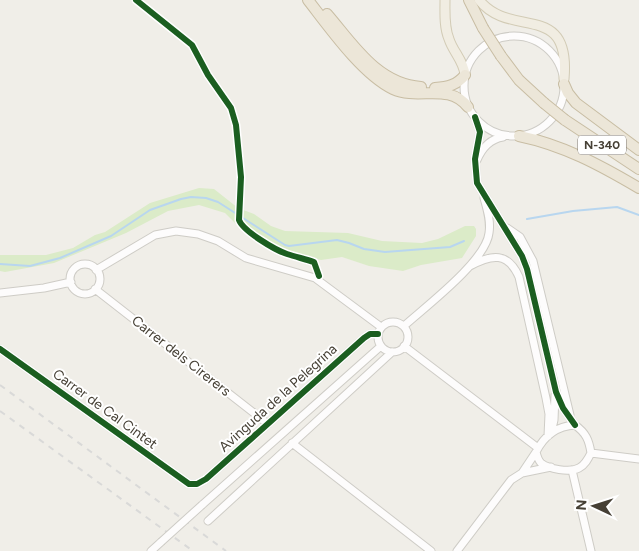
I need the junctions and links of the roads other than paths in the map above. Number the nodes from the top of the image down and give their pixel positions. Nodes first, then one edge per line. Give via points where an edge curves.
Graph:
1 (308, 0) edge
2 (315, 0) edge
3 (444, 0) edge
4 (470, 0) edge
5 (478, 0) edge
6 (465, 75) junction
7 (564, 81) junction
8 (468, 107) junction
9 (475, 117) junction
10 (515, 136) junction
11 (639, 150) edge
12 (475, 167) junction
13 (639, 169) edge
14 (639, 188) edge
15 (483, 193) junction
16 (505, 226) junction
17 (470, 266) junction
18 (96, 270) junction
19 (71, 282) junction
20 (95, 289) junction
21 (0, 292) edge
22 (404, 326) junction
23 (380, 330) junction
24 (381, 346) junction
25 (404, 346) junction
26 (0, 349) edge
27 (392, 352) junction
28 (556, 392) junction
29 (574, 423) junction
30 (268, 424) junction
31 (550, 434) junction
32 (292, 443) junction
33 (537, 450) junction
34 (592, 453) junction
35 (639, 459) edge
36 (552, 467) junction
37 (572, 470) junction
38 (522, 473) junction
39 (197, 484) joint
40 (208, 521) dead end
41 (150, 551) edge
42 (431, 551) edge
43 (457, 551) edge
44 (591, 551) edge

1 - 8 highway via 362,65 384,83 400,91 450,94 460,98
2 - 6 highway via 377,71 388,78 416,87 438,88 456,83
3 - 6 main road via 447,33
4 - 13 highway, N-340, bridge via 500,56 519,80 565,120
5 - 7 main road via 492,12 540,21 553,28 564,48
6 - 7 street via 471,59 486,44 501,37 517,35 546,47 559,64
6 - 8 street
7 - 10 street via 560,107 549,122 534,132
7 - 11 highway via 576,103
8 - 9 street
9 - 10 street via 494,132
9 - 12 street via 480,132
10 - 12 street via 491,141 483,149
10 - 14 highway via 539,140 571,152 601,165
12 - 15 street via 477,183
15 - 16 street
15 - 17 street via 489,234 483,250
16 - 28 street via 527,269
16 - 29 street via 520,237 533,261
17 - 22 street
17 - 31 street via 490,257 500,258 510,262 519,277 546,398
18 - 19 street via 88,264 77,266 70,275
18 - 20 street via 99,277
18 - 23 street via 155,235 176,231 198,234 218,241 246,258 315,278
19 - 20 street via 79,292
19 - 21 street
20 - 30 street, Carrer dels Cirerers
22 - 23 street via 392,322
22 - 25 street via 408,338
23 - 24 street
23 - 30 street, Avinguda de la Pelegrina via 364,338
24 - 27 street
24 - 41 street, Avinguda de la Pelegrina, bridge
25 - 27 street
25 - 33 street
26 - 39 street, Carrer de Cal Cintet via 182,482
27 - 32 street
28 - 29 street
28 - 31 street
29 - 31 street
29 - 34 street via 588,439
30 - 39 street, Avinguda de la Pelegrina
31 - 33 street
32 - 40 street
32 - 42 street
33 - 36 street via 541,463
33 - 38 street
34 - 35 street
34 - 37 street via 584,465
36 - 37 street
36 - 38 street
37 - 44 street
38 - 43 street via 511,480

